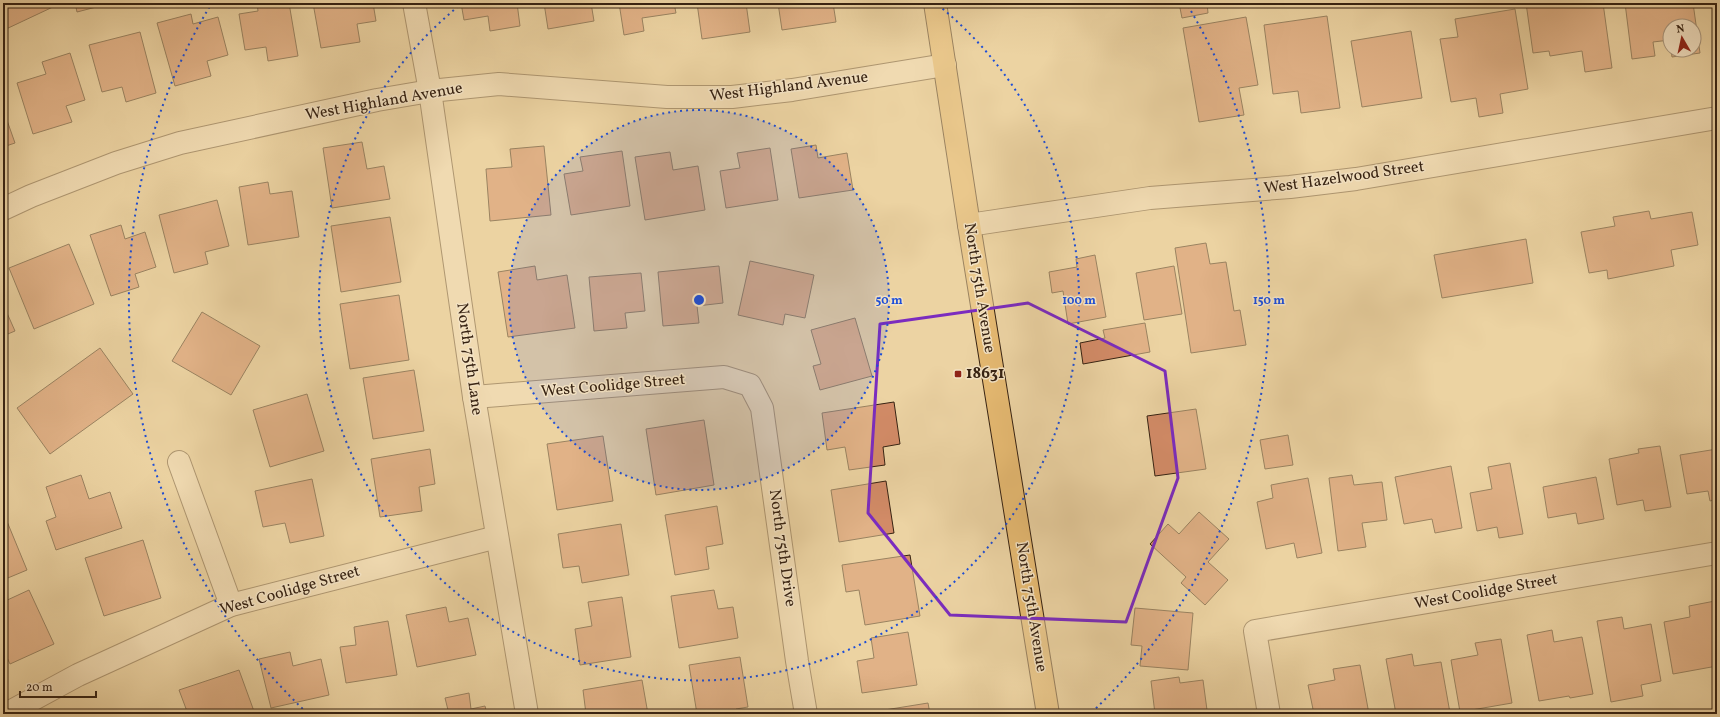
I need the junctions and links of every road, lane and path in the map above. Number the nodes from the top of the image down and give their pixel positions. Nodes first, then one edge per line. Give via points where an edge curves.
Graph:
1 (414, 3) edge
2 (935, 3) edge
3 (945, 65) junction
4 (430, 90) junction
5 (1717, 118) edge
6 (3, 209) edge
7 (969, 225) junction
8 (750, 384) joint
9 (474, 397) junction
10 (179, 462) dead end
11 (497, 537) junction
12 (1717, 553) edge
13 (231, 605) junction
14 (6, 714) edge
15 (527, 714) edge
16 (806, 714) edge
17 (1048, 714) edge
18 (1269, 714) edge

1 - 4 street, North 75th Lane
2 - 3 main road, North 75th Avenue
3 - 4 street, West Highland Avenue via 807,88 732,97 667,97 499,84
3 - 7 main road, North 75th Avenue
4 - 6 street, West Highland Avenue via 180,143 116,163
4 - 9 street, North 75th Lane
5 - 7 street, West Hazelwood Street via 1356,179 1290,188 1150,198
7 - 17 main road, North 75th Avenue
8 - 9 street, West Coolidge Street via 724,377
8 - 16 street, North 75th Drive via 762,408
9 - 11 street, North 75th Lane
10 - 13 street
11 - 13 street, West Coolidge Street
11 - 15 street, North 75th Lane
12 - 18 street, West Coolidge Street via 1255,631
13 - 14 street, West Coolidge Street via 78,675

